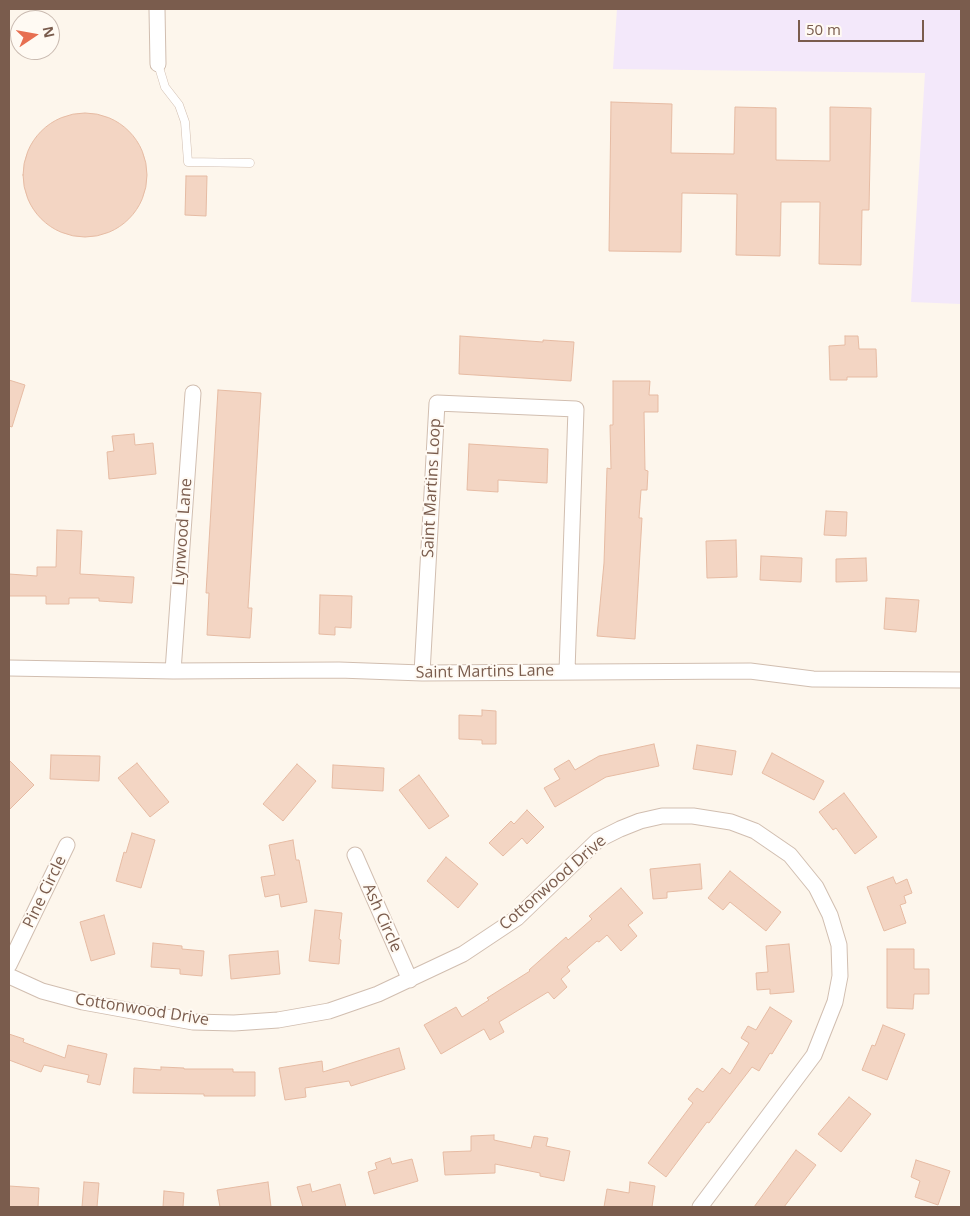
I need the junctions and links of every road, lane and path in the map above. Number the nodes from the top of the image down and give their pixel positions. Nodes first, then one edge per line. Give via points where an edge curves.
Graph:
1 (157, 9) edge
2 (158, 64) joint
3 (250, 164) dead end
4 (193, 393) dead end
5 (9, 668) edge
6 (173, 671) junction
7 (567, 671) junction
8 (422, 673) junction
9 (961, 680) edge
10 (67, 845) dead end
11 (355, 855) dead end
12 (9, 965) edge
13 (9, 976) edge
14 (410, 980) junction
15 (700, 1207) edge

1 - 2 street
2 - 3 lane via 165,88 179,105 185,122 188,162
4 - 6 street, Lynwood Lane
5 - 6 street, Saint Martins Lane
6 - 8 street, Saint Martins Lane
7 - 8 street, Saint Martins Lane
7 - 8 street, Saint Martins Loop via 576,409 437,403
7 - 9 street, Saint Martins Lane via 750,672 813,679
10 - 12 street, Pine Circle
11 - 14 street, Ash Circle
13 - 14 street, Cottonwood Drive via 42,991 83,1002 193,1022 234,1023 278,1020 329,1011
14 - 15 street, Cottonwood Drive via 463,954 517,918 598,840 640,821 662,816 693,816 731,822 755,831 790,855 816,887 830,915 839,945 840,976 836,1002 814,1055

